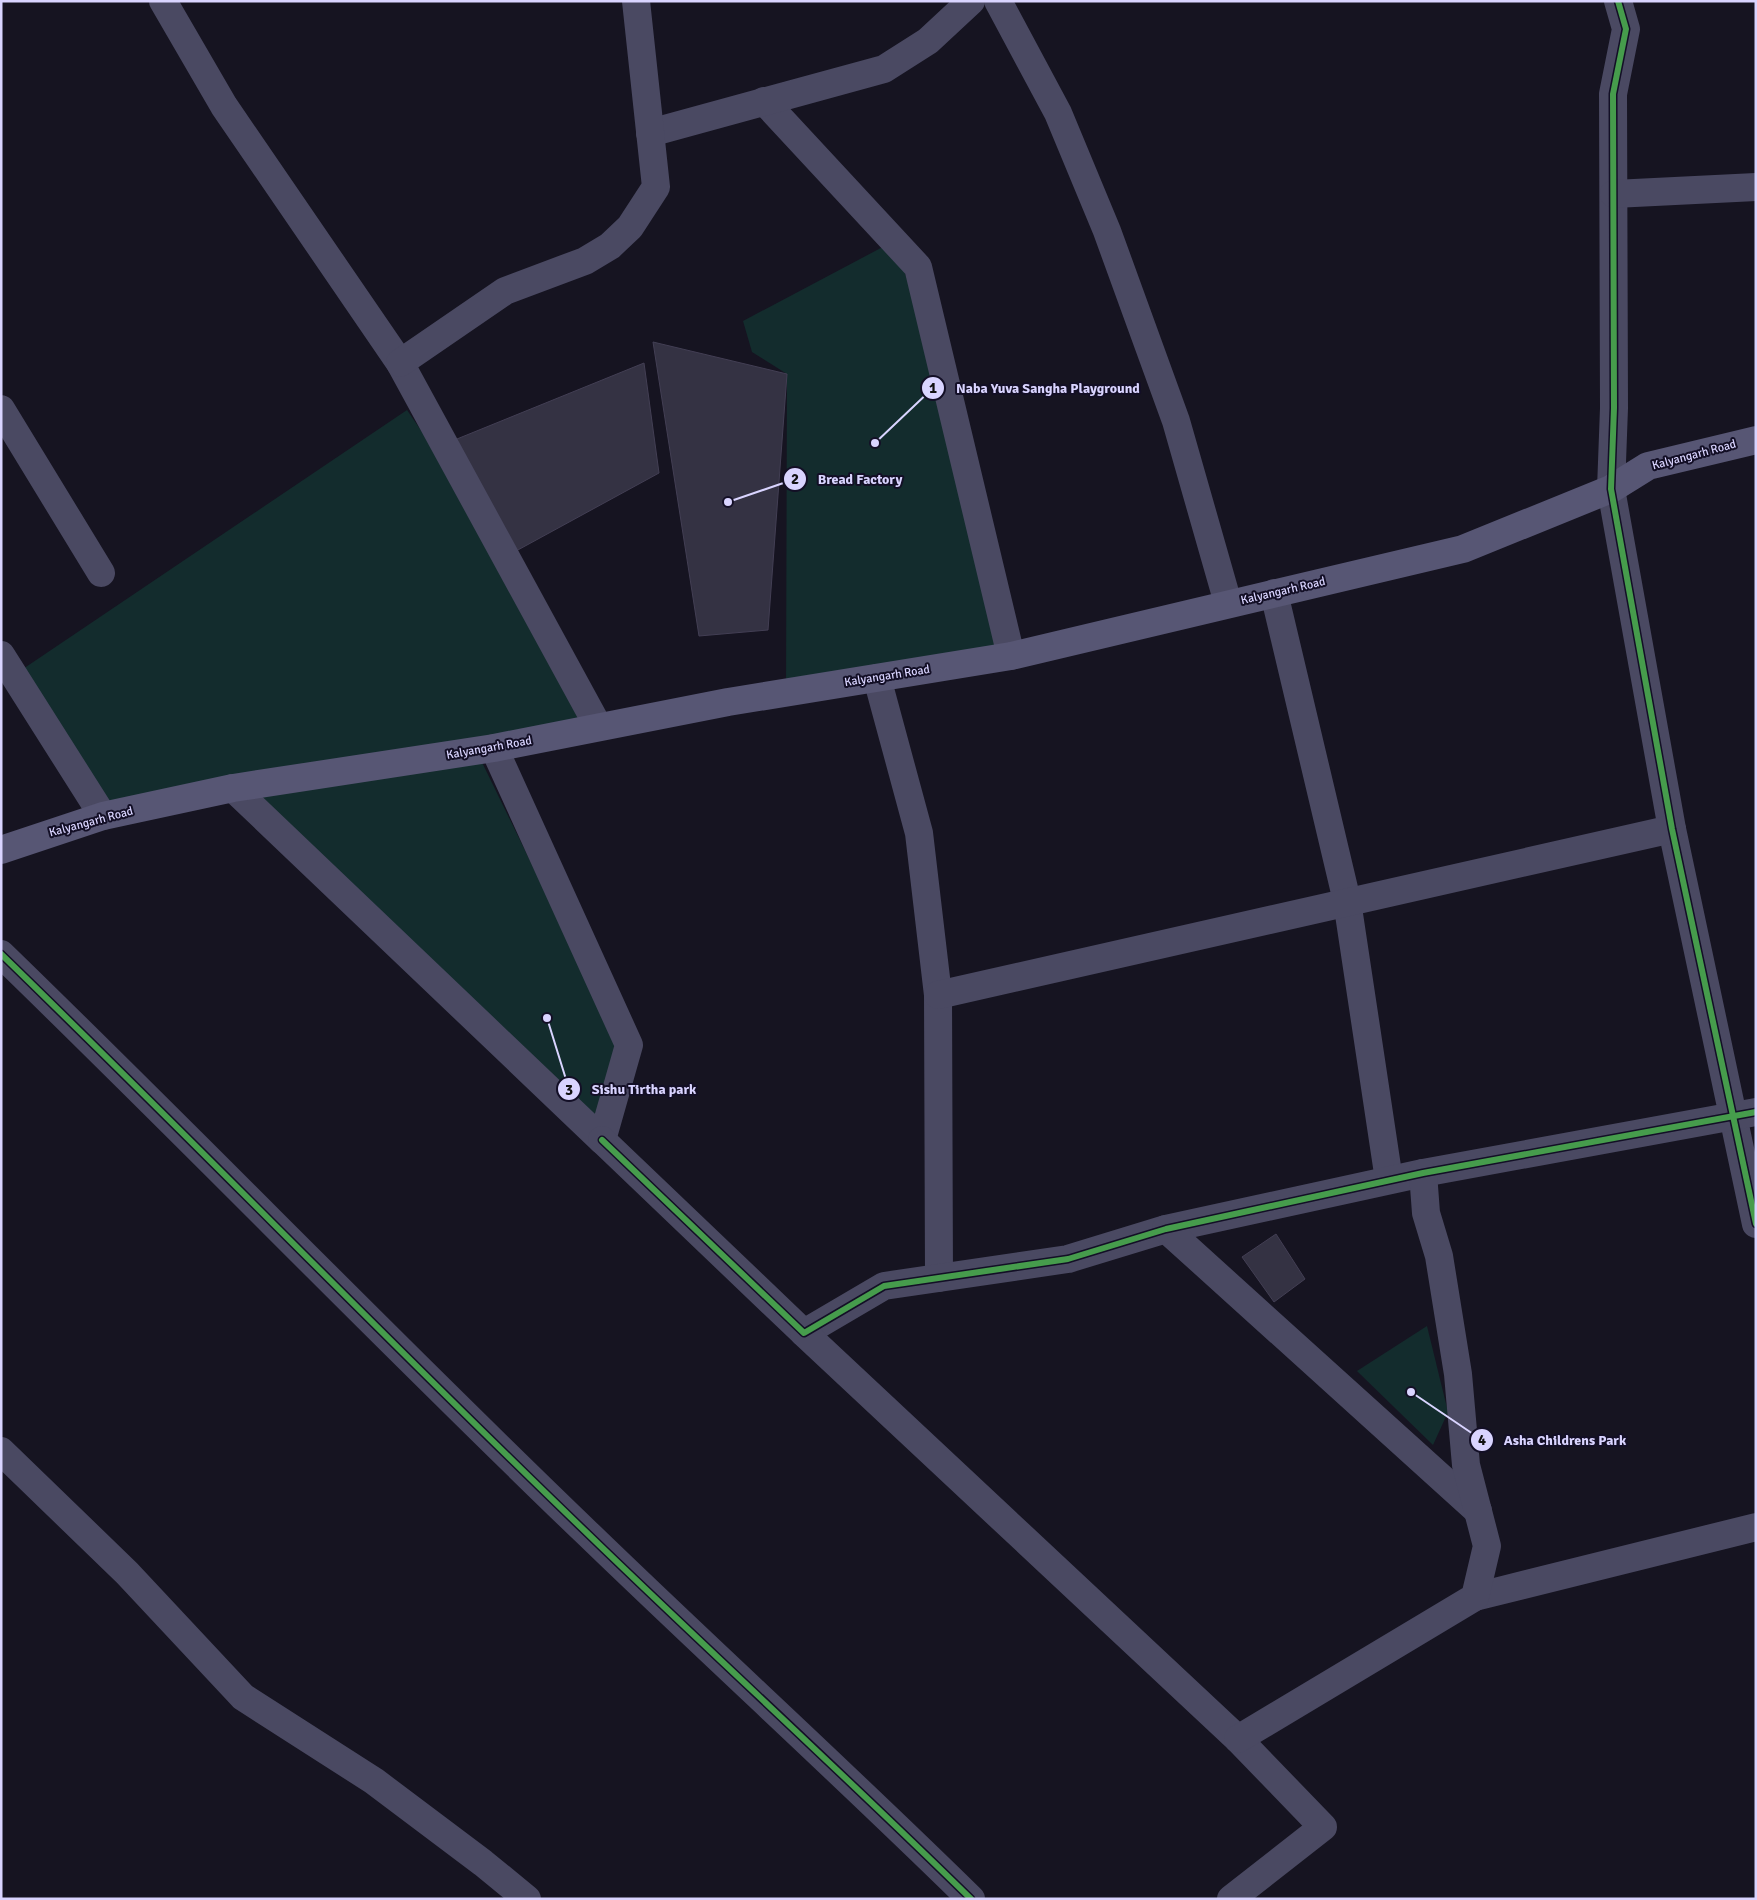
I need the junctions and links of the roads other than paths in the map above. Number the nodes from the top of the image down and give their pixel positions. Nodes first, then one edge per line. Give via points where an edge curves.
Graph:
1 (636, 1) edge
2 (971, 1) edge
3 (998, 1) edge
4 (1618, 1) edge
5 (174, 5) edge
6 (764, 101) junction
7 (650, 133) junction
8 (1756, 187) edge
9 (1614, 194) junction
10 (400, 363) junction
11 (1, 408) edge
12 (1756, 440) edge
13 (1611, 489) junction
14 (101, 573) dead end
15 (1274, 593) junction
16 (1228, 603) junction
17 (1, 655) edge
18 (1011, 656) junction
19 (877, 678) junction
20 (598, 726) junction
21 (494, 748) junction
22 (233, 788) junction
23 (103, 816) junction
24 (1672, 828) junction
25 (1, 850) edge
26 (1347, 901) junction
27 (1, 954) edge
28 (938, 995) junction
29 (1744, 1114) edge
30 (602, 1140) junction
31 (1423, 1173) junction
32 (1390, 1180) junction
33 (1756, 1224) edge
34 (1166, 1229) junction
35 (939, 1278) junction
36 (804, 1333) junction
37 (1, 1451) edge
38 (1478, 1511) junction
39 (1756, 1527) edge
40 (1475, 1596) junction
41 (1238, 1739) junction
42 (527, 1899) edge
43 (971, 1899) edge
44 (1231, 1899) edge

1 - 7 street
2 - 6 street via 928,41 884,69
3 - 16 street via 1058,113 1107,231 1176,421
4 - 9 street via 1626,29 1613,94
5 - 10 street via 224,106
6 - 7 street
6 - 18 street via 918,266
7 - 10 street via 656,187 630,227 610,246 585,261 505,291
8 - 9 street
9 - 13 street
10 - 20 street
11 - 14 street
12 - 13 main road, Kalyangarh Road via 1648,466
13 - 15 main road, Kalyangarh Road via 1463,549
13 - 24 street
15 - 16 main road, Kalyangarh Road
15 - 26 street
16 - 18 main road, Kalyangarh Road
17 - 23 street
18 - 19 main road, Kalyangarh Road
19 - 20 main road, Kalyangarh Road
19 - 28 street via 919,833
20 - 21 main road, Kalyangarh Road
21 - 22 main road, Kalyangarh Road
21 - 30 street via 630,1045
22 - 23 main road, Kalyangarh Road
22 - 30 street
23 - 25 main road, Kalyangarh Road
24 - 26 street
24 - 29 street
26 - 28 street
26 - 32 street
27 - 43 street via 586,1532
28 - 35 street
29 - 31 street
29 - 33 street
30 - 36 street
31 - 32 street
31 - 38 street via 1426,1213 1439,1256 1458,1374 1466,1465
32 - 34 street
34 - 35 street via 1068,1259
34 - 38 street
35 - 36 street via 884,1286
36 - 41 street
37 - 42 street via 127,1573 243,1697 374,1781
38 - 40 street via 1487,1546
39 - 40 street
40 - 41 street
41 - 44 street via 1323,1827

